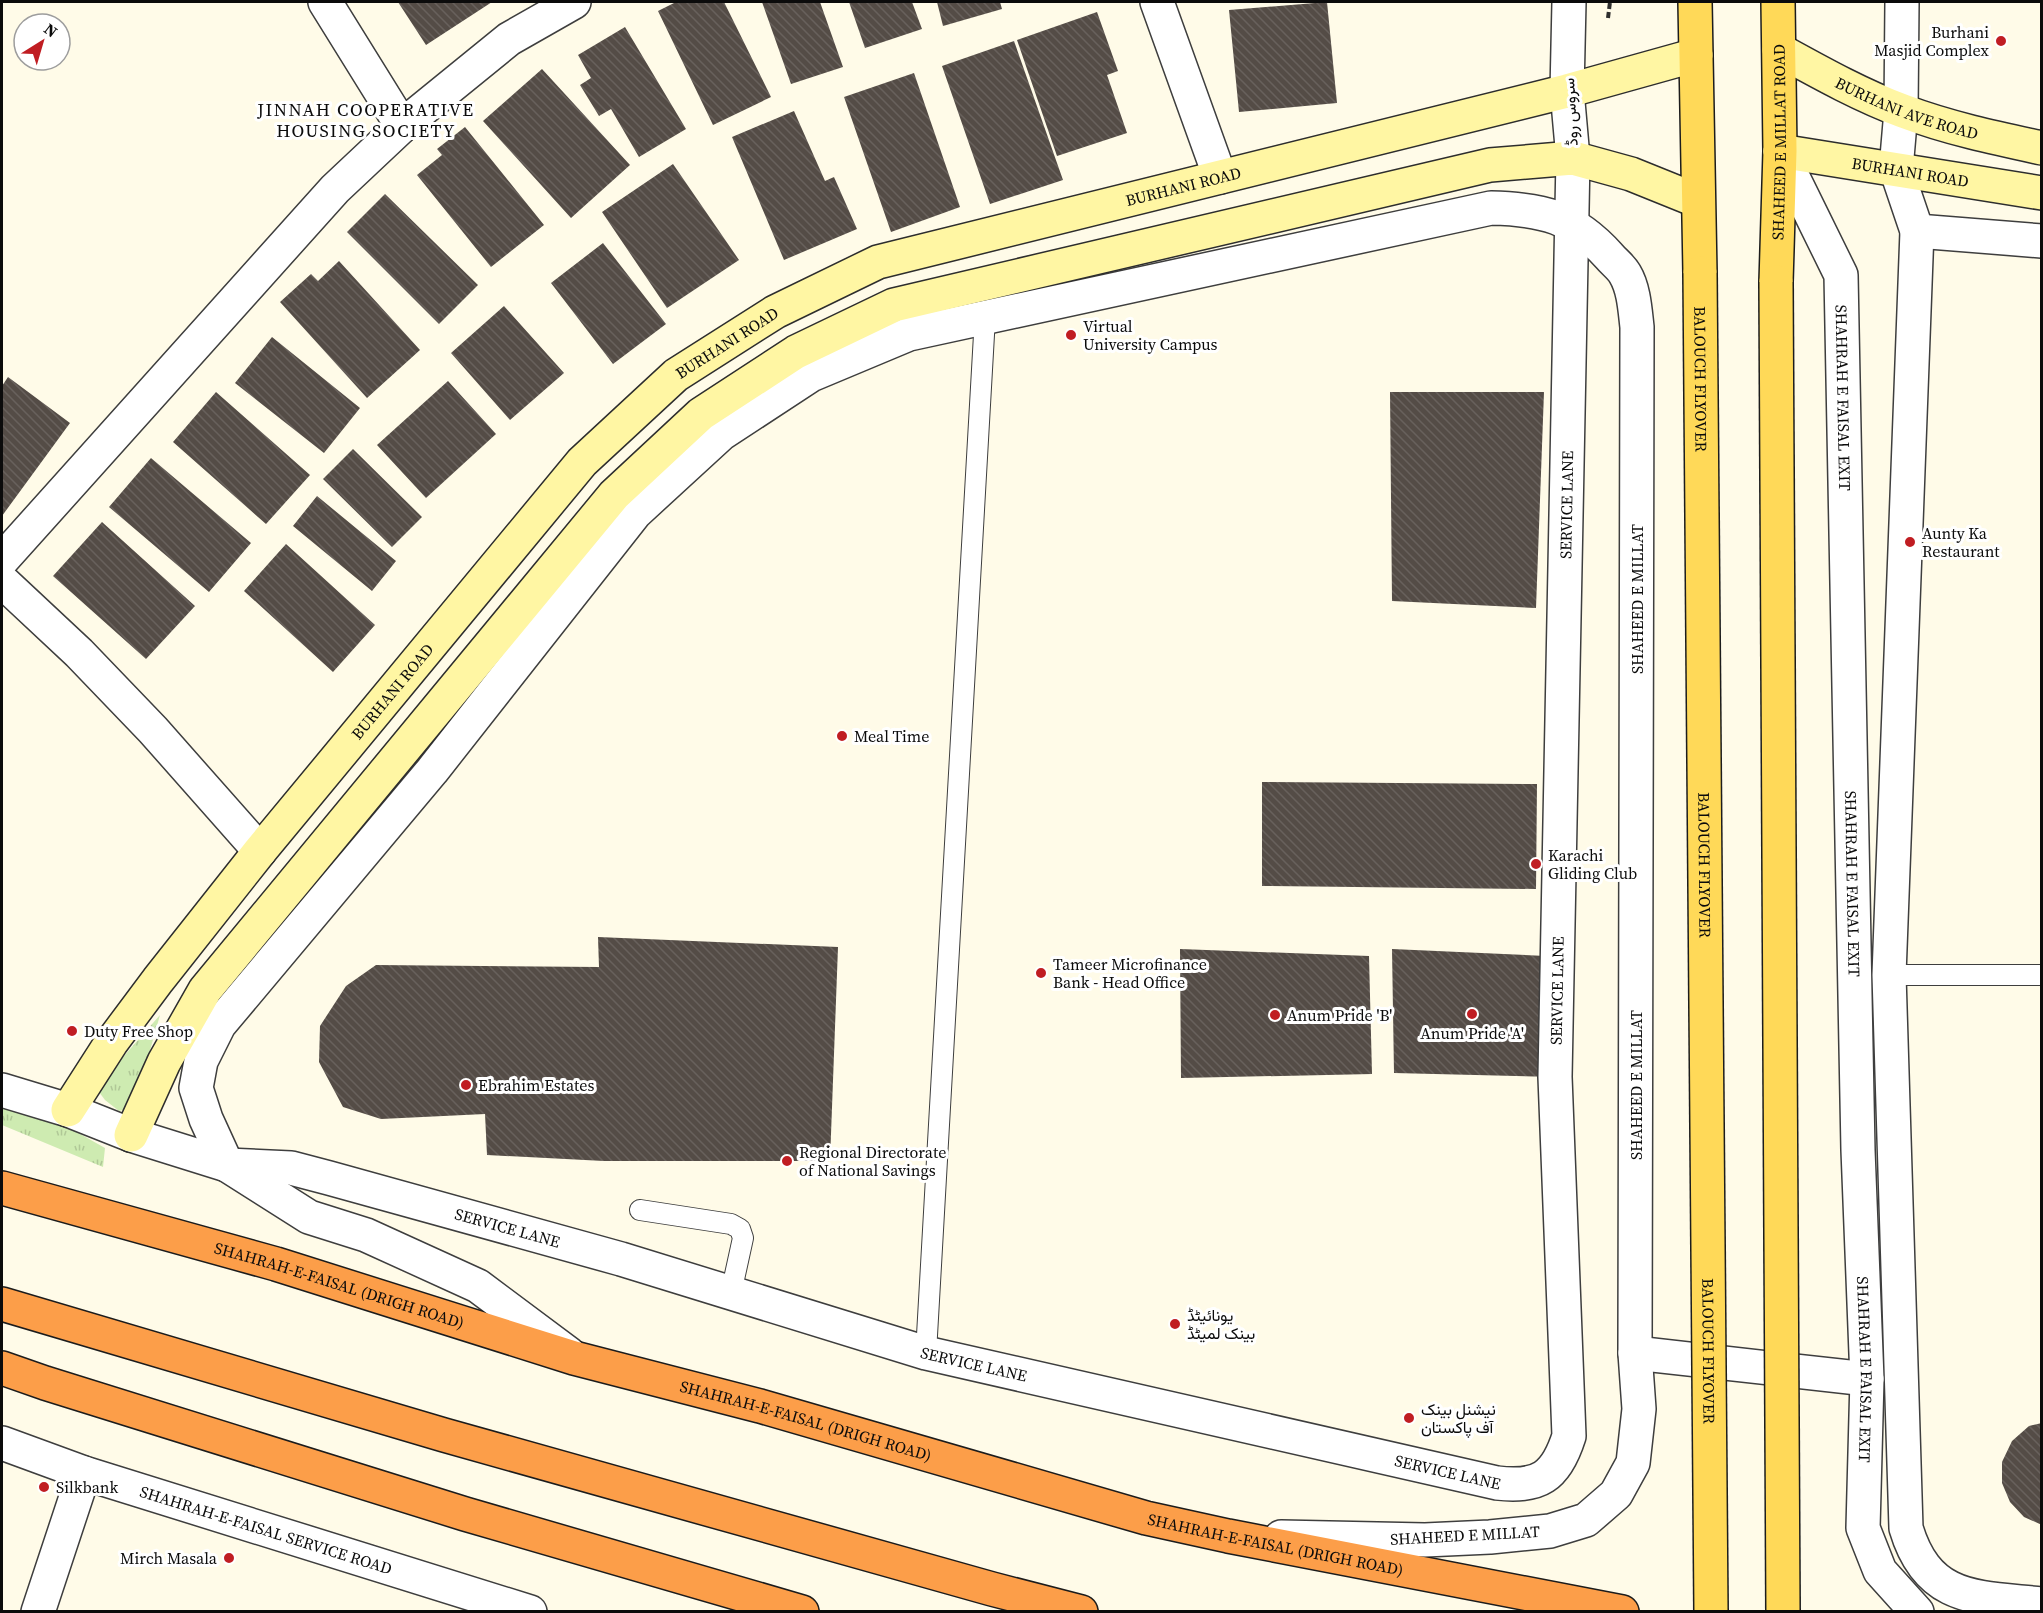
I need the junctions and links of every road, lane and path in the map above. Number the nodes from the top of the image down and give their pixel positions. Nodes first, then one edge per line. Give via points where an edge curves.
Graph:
1 (325, 2) edge
2 (574, 2) edge
3 (1157, 2) edge
4 (1569, 2) edge
5 (1610, 2) edge
6 (1695, 2) edge
7 (1778, 2) edge
8 (1902, 2) edge
9 (1608, 24) dead end
10 (1779, 50) junction
11 (1696, 56) junction
12 (1567, 91) junction
13 (1901, 111) junction
14 (402, 126) junction
15 (2042, 148) edge
16 (1780, 151) junction
17 (1573, 158) junction
18 (1896, 169) junction
19 (1221, 177) junction
20 (2042, 193) edge
21 (1698, 201) junction
22 (1570, 222) junction
23 (1917, 231) junction
24 (2042, 241) edge
25 (985, 317) junction
26 (2, 560) edge
27 (2, 581) edge
28 (260, 851) junction
29 (1889, 975) junction
30 (2042, 975) edge
31 (2, 1090) edge
32 (68, 1110) junction
33 (131, 1135) junction
34 (227, 1165) junction
35 (2, 1188) edge
36 (640, 1210) dead end
37 (730, 1293) junction
38 (2, 1304) edge
39 (926, 1353) junction
40 (1635, 1353) junction
41 (574, 1358) junction
42 (2, 1368) edge
43 (1867, 1379) junction
44 (2, 1443) edge
45 (84, 1473) junction
46 (1228, 1536) junction
47 (2042, 1604) edge
48 (38, 1611) edge
49 (530, 1611) edge
50 (802, 1611) edge
51 (1081, 1611) edge
52 (1622, 1611) edge
53 (1710, 1611) edge
54 (1783, 1611) edge
55 (1917, 1611) edge

1 - 14 street
2 - 14 street via 509,39
3 - 19 street
4 - 12 street, سروس روڈ
5 - 9 path
6 - 11 main road
7 - 10 main road, SHAHEED E MILLAT ROAD
8 - 13 street
10 - 13 street, BURHANI AVE ROAD
10 - 16 main road, SHAHEED E MILLAT ROAD
11 - 12 street, BURHANI ROAD
11 - 21 main road, BALOUCH FLYOVER
12 - 17 street, سروس روڈ
12 - 19 street, BURHANI ROAD
13 - 15 street, BURHANI AVE ROAD via 1952,128
13 - 18 street
14 - 26 street via 303,222
16 - 18 street, BURHANI ROAD
16 - 43 street, SHAHRAH E FAISAL EXIT via 1841,274 1857,1138
16 - 54 main road, SHAHEED E MILLAT ROAD, bridge via 1776,282
17 - 21 street via 1631,174
17 - 22 street, سروس روڈ
17 - 33 street via 1490,165 894,305 796,352 701,414 614,495 205,990 164,1062
18 - 20 street, BURHANI ROAD
18 - 23 street
19 - 28 street, BURHANI ROAD via 878,262 776,312 676,375 582,462
21 - 53 main road, BALOUCH FLYOVER, bridge
22 - 25 street via 1536,211 1491,208
22 - 39 street, SERVICE LANE via 1555,1077 1569,1436 1562,1458 1549,1474 1535,1482 1497,1483
22 - 40 street, SHAHEED E MILLAT via 1625,273 1637,327
23 - 24 street
23 - 29 street
25 - 34 street via 909,334 811,375 722,434 635,513 432,771 219,1025 201,1061 196,1088
25 - 39 lane
27 - 28 street via 80,653
28 - 32 street, BURHANI ROAD via 111,1043
29 - 30 lane
29 - 47 street via 1906,1528 1921,1563 1939,1581 1962,1594
31 - 32 street, SERVICE LANE
32 - 33 street, SERVICE LANE
33 - 34 street, SERVICE LANE
34 - 37 street, SERVICE LANE via 291,1168
34 - 41 street via 309,1217 366,1234 478,1286
35 - 41 highway, SHAHRAH-E-FAISAL (DRIGH ROAD) via 276,1264
36 - 37 lane via 731,1224 740,1229 743,1238
37 - 39 street, SERVICE LANE
38 - 51 highway via 444,1436
40 - 43 street
40 - 46 street, SHAHEED E MILLAT via 1639,1409 1633,1463 1616,1494 1586,1520 1550,1531 1436,1540
41 - 46 highway, SHAHRAH-E-FAISAL (DRIGH ROAD) via 760,1406 1146,1518
42 - 50 highway via 465,1514
43 - 55 street, SHAHRAH E FAISAL EXIT via 1863,1528 1880,1571
44 - 45 street, SHAHRAH-E-FAISAL SERVICE ROAD
45 - 48 street
45 - 49 street, SHAHRAH-E-FAISAL SERVICE ROAD
46 - 52 highway, SHAHRAH-E-FAISAL (DRIGH ROAD)

